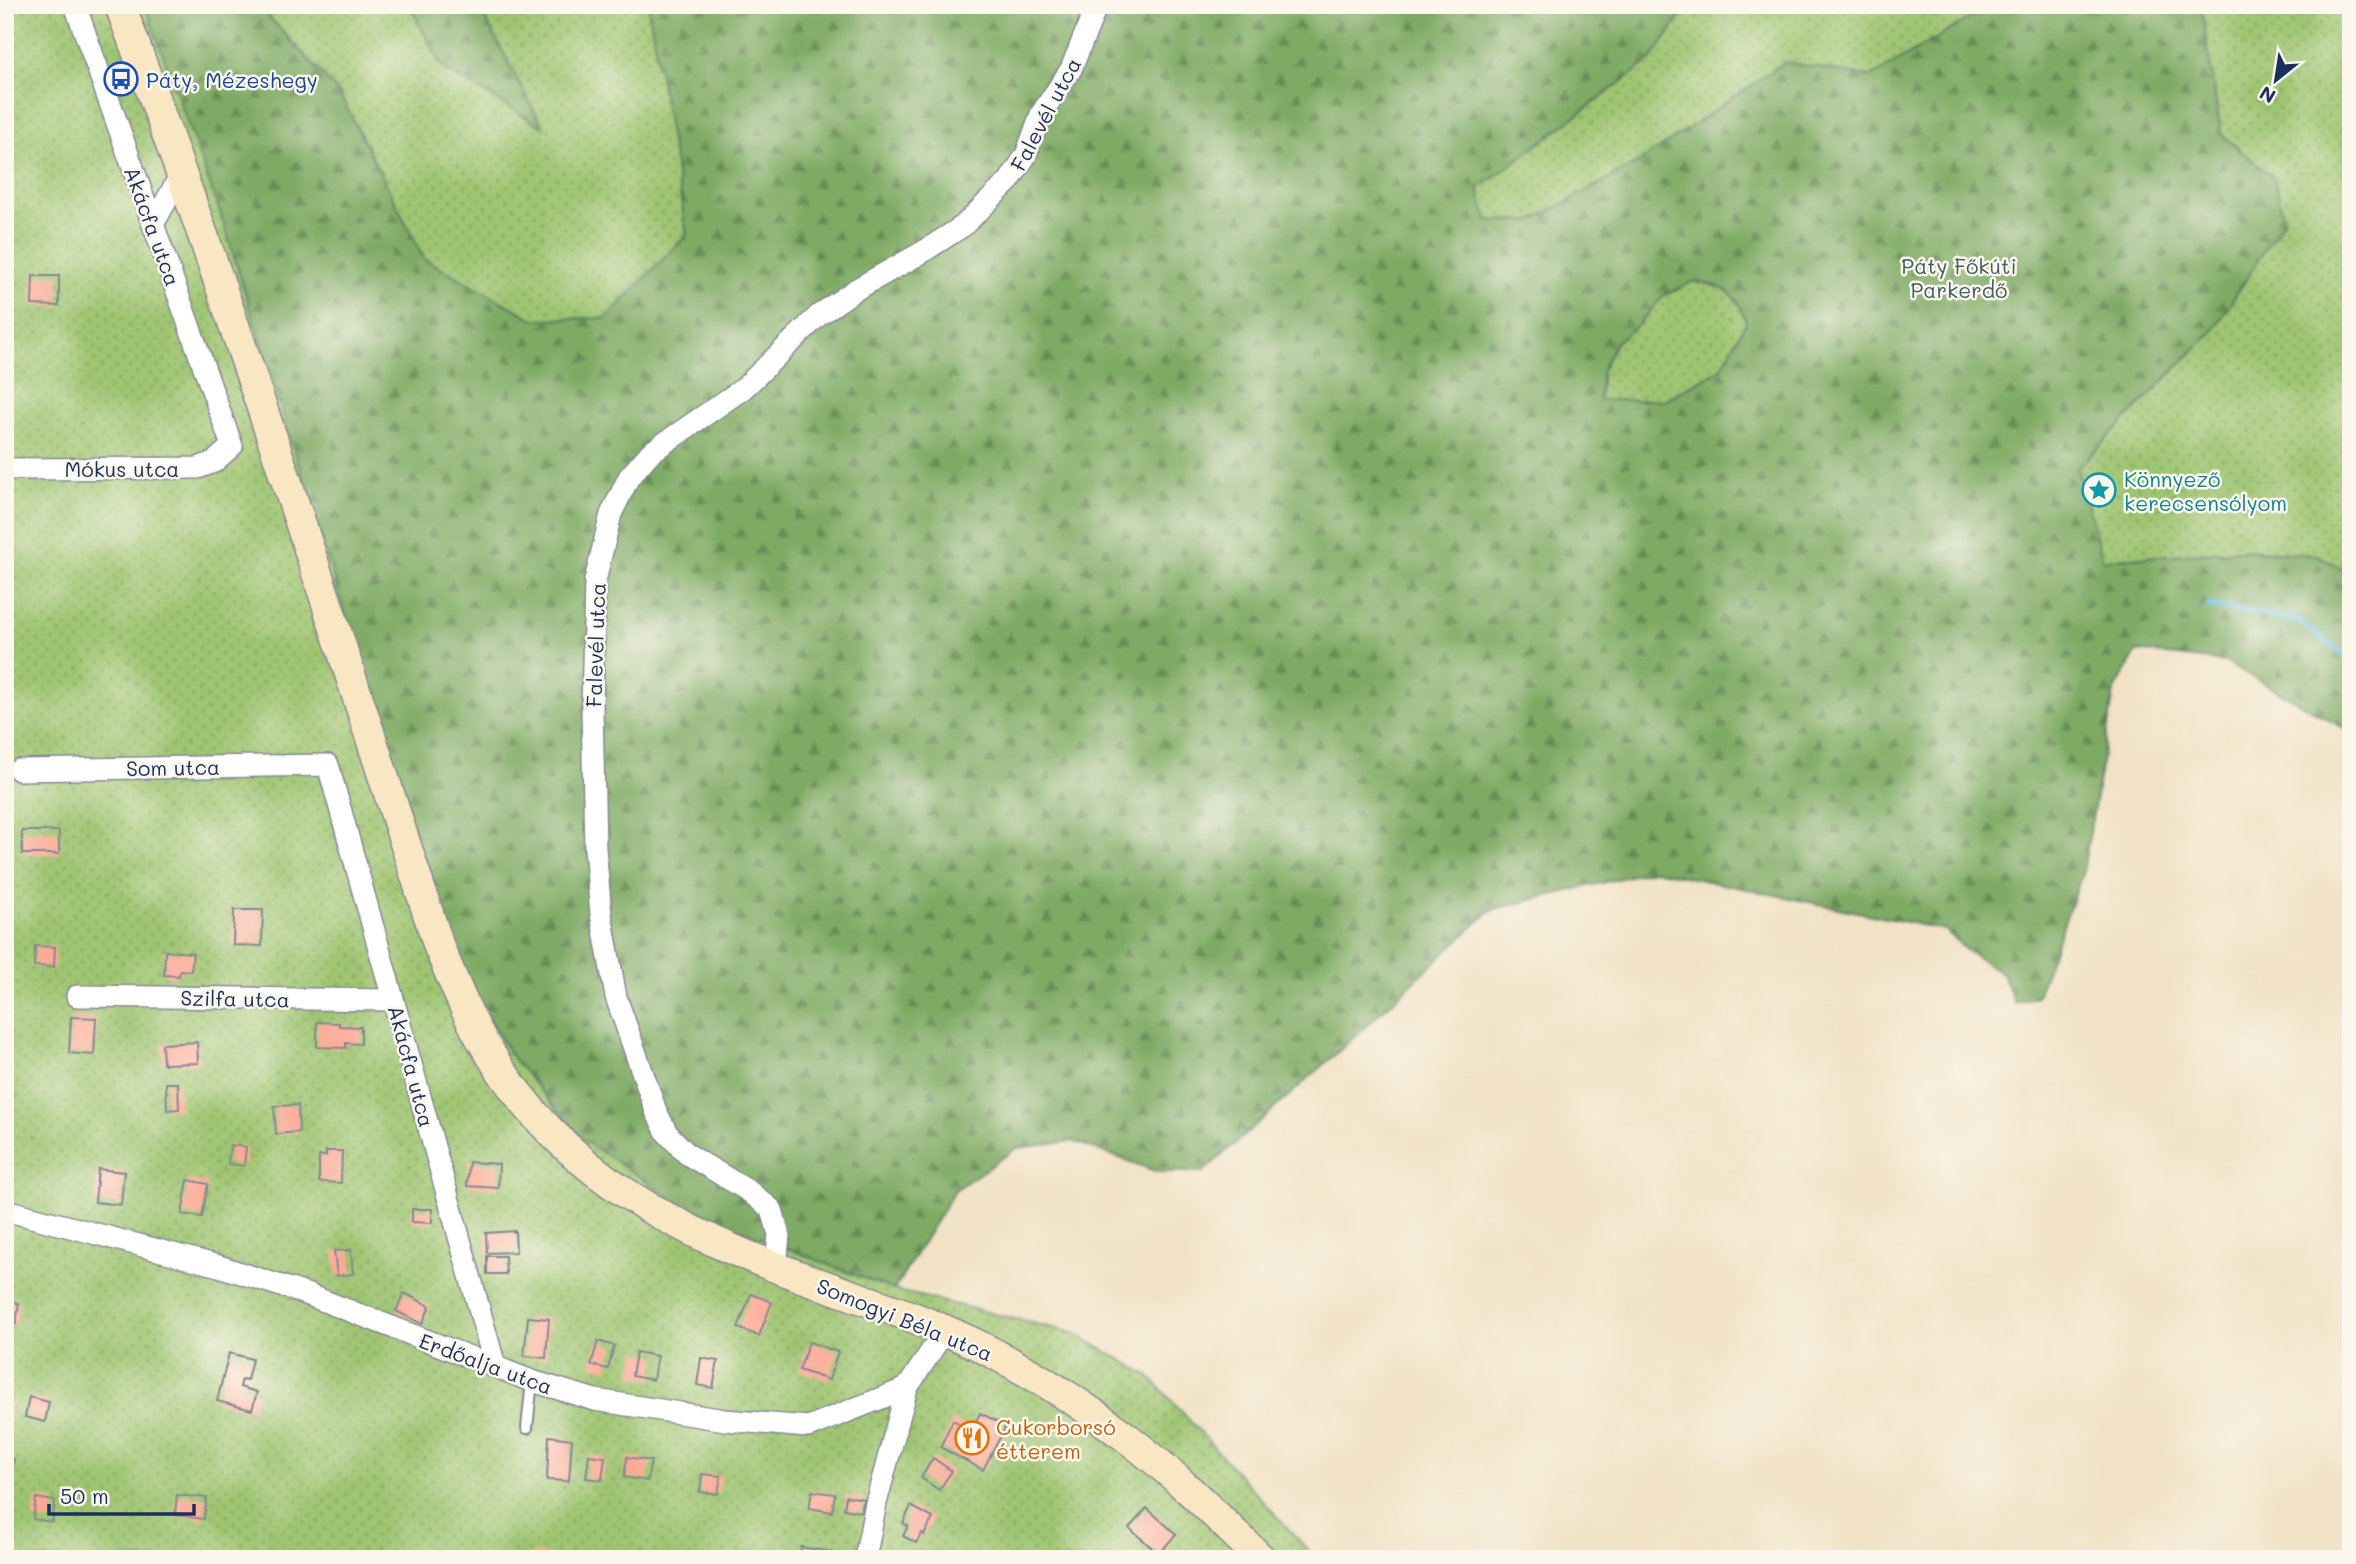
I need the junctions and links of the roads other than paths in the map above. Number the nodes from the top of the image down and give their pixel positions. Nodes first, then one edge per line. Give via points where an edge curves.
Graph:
1 (75, 5) edge
2 (120, 5) edge
3 (1097, 5) edge
4 (182, 172) junction
5 (153, 225) junction
6 (232, 446) joint
7 (5, 469) edge
8 (328, 765) joint
9 (19, 769) dead end
10 (77, 996) dead end
11 (393, 1000) junction
12 (5, 1210) edge
13 (775, 1267) junction
14 (945, 1330) junction
15 (495, 1366) junction
16 (532, 1381) junction
17 (907, 1388) junction
18 (527, 1428) dead end
19 (865, 1559) edge
20 (1261, 1559) edge

1 - 5 street, Akácfa utca
2 - 4 main road, Somogyi Béla utca
3 - 13 street, Falevél utca via 1071,69 1041,114 1027,155 1010,180 962,226 819,315 744,388 650,453 629,477 611,514 595,581 592,707 595,848 616,997 667,1133 687,1154 772,1210 779,1234
4 - 5 street
4 - 13 main road, Somogyi Béla utca via 439,947 485,1046 524,1102 562,1144 601,1177 658,1214
5 - 6 street, Akácfa utca
6 - 7 street, Mókus utca via 214,462 198,468
8 - 9 street, Som utca
8 - 11 street, Akácfa utca
10 - 11 street, Szilfa utca
11 - 15 street, Akácfa utca
12 - 15 street, Erdőalja utca via 306,1294
13 - 14 main road, Somogyi Béla utca
14 - 17 street
14 - 20 main road, Somogyi Béla utca via 1056,1388 1127,1438
15 - 16 street, Erdőalja utca
16 - 17 street, Erdőalja utca via 595,1400 659,1411 808,1427
16 - 18 lane
17 - 19 street

